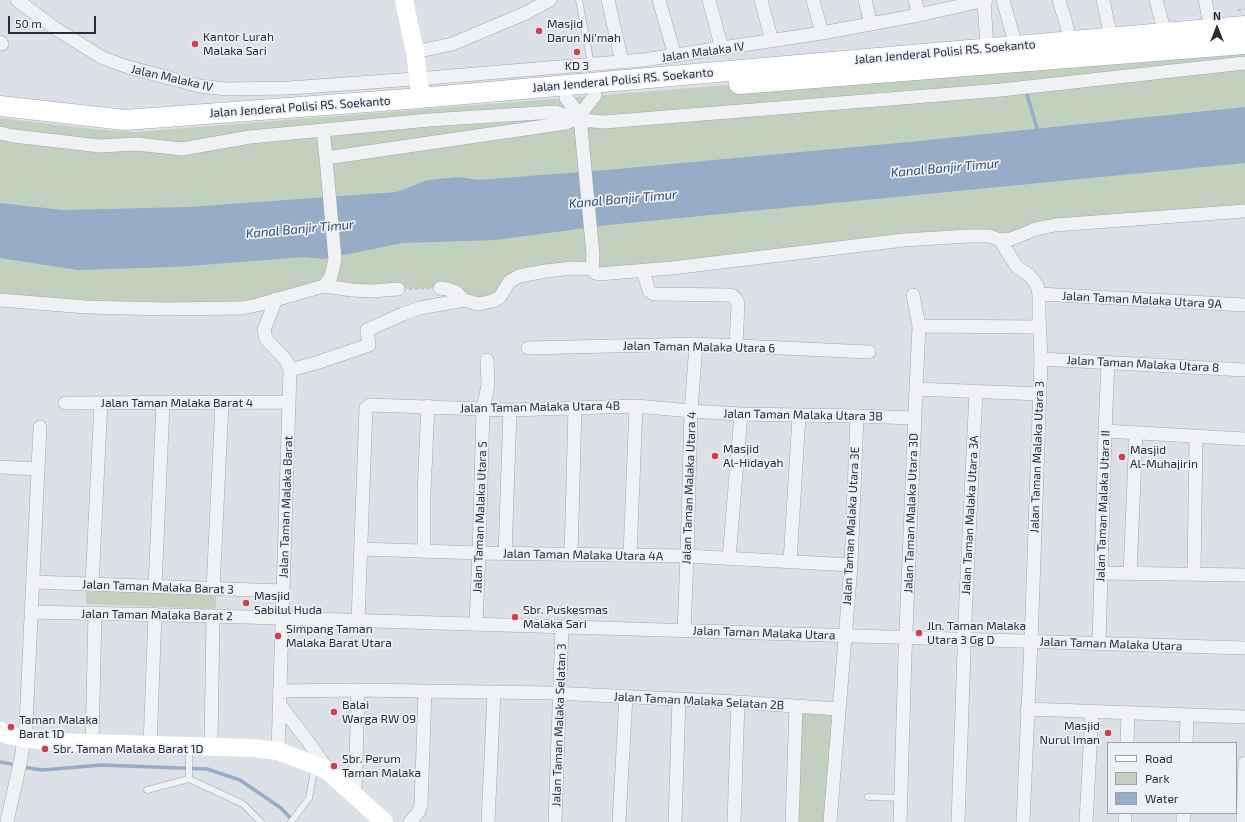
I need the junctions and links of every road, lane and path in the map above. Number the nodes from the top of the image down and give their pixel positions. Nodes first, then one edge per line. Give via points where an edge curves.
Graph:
1 (17, 0) edge
2 (404, 0) edge
3 (550, 0) edge
4 (579, 0) edge
5 (608, 0) edge
6 (660, 0) edge
7 (709, 0) edge
8 (761, 0) edge
9 (813, 0) edge
10 (865, 0) edge
11 (916, 0) edge
12 (985, 0) edge
13 (1003, 0) edge
14 (1059, 0) edge
15 (1103, 0) edge
16 (1156, 0) edge
17 (1205, 0) edge
18 (920, 15) junction
19 (871, 24) junction
20 (1245, 26) edge
21 (1211, 29) junction
22 (822, 33) junction
23 (1165, 33) junction
24 (1112, 38) junction
25 (772, 41) junction
26 (1070, 41) junction
27 (1245, 44) edge
28 (1016, 46) junction
29 (987, 48) junction
30 (722, 49) junction
31 (415, 52) junction
32 (675, 56) junction
33 (622, 62) junction
34 (1245, 63) edge
35 (591, 64) junction
36 (420, 88) junction
37 (595, 95) junction
38 (566, 98) junction
39 (0, 106) edge
40 (0, 118) edge
41 (580, 118) junction
42 (323, 130) junction
43 (0, 133) edge
44 (326, 158) junction
45 (1245, 211) edge
46 (1000, 240) junction
47 (592, 269) junction
48 (643, 271) junction
49 (324, 286) junction
50 (440, 288) joint
51 (398, 289) joint
52 (1039, 294) junction
53 (913, 295) dead end
54 (276, 299) junction
55 (0, 300) edge
56 (464, 300) junction
57 (1245, 305) edge
58 (920, 326) junction
59 (1039, 327) junction
60 (696, 344) junction
61 (736, 346) junction
62 (528, 348) dead end
63 (869, 352) dead end
64 (1041, 359) junction
65 (486, 360) dead end
66 (1108, 366) junction
67 (290, 370) junction
68 (1245, 370) edge
69 (916, 389) junction
70 (976, 391) junction
71 (1040, 394) junction
72 (289, 402) junction
73 (222, 403) junction
74 (66, 404) dead end
75 (100, 404) junction
76 (163, 404) junction
77 (428, 406) junction
78 (636, 406) junction
79 (575, 408) junction
80 (483, 409) junction
81 (510, 410) junction
82 (691, 412) junction
83 (741, 414) junction
84 (799, 416) junction
85 (857, 416) junction
86 (914, 418) junction
87 (40, 426) dead end
88 (1105, 431) junction
89 (1136, 433) junction
90 (1196, 436) junction
91 (1245, 439) edge
92 (0, 467) edge
93 (38, 469) junction
94 (362, 549) junction
95 (424, 552) junction
96 (480, 553) junction
97 (505, 554) junction
98 (571, 555) junction
99 (630, 555) junction
100 (687, 556) junction
101 (729, 559) junction
102 (790, 562) junction
103 (851, 565) junction
104 (1101, 573) junction
105 (1130, 573) junction
106 (1194, 574) junction
107 (1245, 575) edge
108 (33, 582) junction
109 (92, 584) junction
110 (155, 586) junction
111 (213, 589) junction
112 (283, 591) junction
113 (31, 612) junction
114 (95, 613) junction
115 (155, 614) junction
116 (213, 616) junction
117 (282, 618) junction
118 (358, 621) junction
119 (476, 624) junction
120 (562, 627) junction
121 (684, 631) junction
122 (844, 636) junction
123 (906, 638) junction
124 (964, 640) junction
125 (1031, 642) junction
126 (1099, 644) junction
127 (1245, 648) edge
128 (358, 690) junction
129 (279, 691) junction
130 (425, 692) junction
131 (494, 692) junction
132 (560, 694) junction
133 (626, 696) junction
134 (679, 699) junction
135 (738, 702) junction
136 (279, 704) junction
137 (796, 707) junction
138 (838, 709) junction
139 (1027, 709) junction
140 (1092, 712) junction
141 (1128, 713) junction
142 (1187, 716) junction
143 (1245, 717) edge
144 (0, 731) edge
145 (24, 738) junction
146 (1127, 742) edge
147 (1186, 742) edge
148 (92, 744) junction
149 (150, 746) junction
150 (211, 746) junction
151 (278, 751) junction
152 (189, 752) junction
153 (1245, 763) edge
154 (322, 768) junction
155 (189, 776) junction
156 (147, 790) dead end
157 (355, 794) junction
158 (868, 797) dead end
159 (901, 798) junction
160 (8, 822) edge
161 (261, 822) edge
162 (291, 822) edge
163 (384, 822) edge
164 (410, 822) edge
165 (488, 822) edge
166 (555, 822) edge
167 (619, 822) edge
168 (675, 822) edge
169 (734, 822) edge
170 (792, 822) edge
171 (830, 822) edge
172 (900, 822) edge
173 (958, 822) edge
174 (1023, 822) edge
175 (1086, 822) edge
176 (1243, 822) edge

1 - 36 street, Jalan Malaka IV via 56,29 103,58 209,88
2 - 31 street
3 - 31 street via 526,13 452,44
4 - 35 lane
5 - 33 street
6 - 32 street
7 - 30 street
8 - 25 street
9 - 22 street
10 - 19 street
11 - 18 street
12 - 18 street, Jalan Malaka IV
12 - 29 street, Jalan Malaka IV
13 - 28 street
14 - 26 street
15 - 24 street
16 - 23 street
17 - 21 street
18 - 19 street, Jalan Malaka IV
19 - 22 street, Jalan Malaka IV
20 - 21 main road, Jalan Jenderal Polisi RS. Soekanto
21 - 23 main road, Jalan Jenderal Polisi RS. Soekanto
22 - 25 street, Jalan Malaka IV
23 - 24 main road, Jalan Jenderal Polisi RS. Soekanto
24 - 26 main road, Jalan Jenderal Polisi RS. Soekanto
25 - 30 street, Jalan Malaka IV
26 - 28 main road, Jalan Jenderal Polisi RS. Soekanto
27 - 37 main road, Jalan Jenderal Polisi RS. Soekanto
28 - 29 main road, Jalan Jenderal Polisi RS. Soekanto
29 - 36 main road, Jalan Jenderal Polisi RS. Soekanto
30 - 32 street, Jalan Malaka IV
31 - 36 street
32 - 33 street, Jalan Malaka IV
33 - 35 street, Jalan Malaka IV
34 - 41 street via 1001,90 604,122
35 - 36 street, Jalan Malaka IV
36 - 39 main road, Jalan Jenderal Polisi RS. Soekanto via 125,120
37 - 38 main road, Jalan Jenderal Polisi RS. Soekanto
37 - 41 street
38 - 40 main road, Jalan Jenderal Polisi RS. Soekanto via 135,132
38 - 41 street
41 - 42 street via 555,112
41 - 44 street via 566,123
41 - 47 street via 593,255
42 - 43 street via 250,137 182,149 137,144 100,146
42 - 44 street
44 - 49 street via 335,258 330,277
45 - 46 street via 1055,225
46 - 48 street via 989,236 969,236 904,240
46 - 52 street, Jalan Taman Malaka Utara 3 via 1017,267 1029,275 1037,285
47 - 48 street via 599,274
47 - 56 street via 572,268 519,276 509,282 500,297 493,301 478,304
48 - 61 street via 649,291 654,294 733,296 738,304
49 - 51 street via 358,291
49 - 54 street
50 - 51 path
50 - 56 street via 456,292
52 - 57 street, Jalan Taman Malaka Utara 9A
52 - 59 street, Jalan Taman Malaka Utara 3
53 - 58 street, Jalan Taman Malaka Utara 3D
54 - 55 street via 242,308 166,309 86,307
54 - 67 street via 264,330 266,339 286,360
56 - 67 street via 402,314 367,330 370,345
58 - 59 street
58 - 69 street, Jalan Taman Malaka Utara 3D
59 - 64 street, Jalan Taman Malaka Utara 3
60 - 61 street, Jalan Taman Malaka Utara 6
60 - 62 street, Jalan Taman Malaka Utara 6
60 - 82 street, Jalan Taman Malaka Utara 4
61 - 63 street, Jalan Taman Malaka Utara 6
64 - 66 street, Jalan Taman Malaka Utara 8
64 - 71 street, Jalan Taman Malaka Utara 3
65 - 80 street, Jalan Taman Malaka Utara 5 via 488,385
66 - 68 street, Jalan Taman Malaka Utara 8
66 - 88 street, Jalan Taman Malaka Utara II
67 - 72 street, Jalan Taman Malaka Barat
69 - 70 street
69 - 86 street, Jalan Taman Malaka Utara 3D
70 - 71 street
70 - 124 street, Jalan Taman Malaka Utara 3A
71 - 125 street, Jalan Taman Malaka Utara 3
72 - 73 street, Jalan Taman Malaka Barat 4
72 - 112 street, Jalan Taman Malaka Barat
73 - 76 street, Jalan Taman Malaka Barat 4
73 - 111 street
74 - 75 street, Jalan Taman Malaka Barat 4
75 - 76 street, Jalan Taman Malaka Barat 4
75 - 109 street
76 - 110 street
77 - 80 street, Jalan Taman Malaka Utara 4B
77 - 94 street, Jalan Taman Malaka Utara 4B via 373,405 366,408
77 - 95 street
78 - 79 street, Jalan Taman Malaka Utara 4B
78 - 82 street, Jalan Taman Malaka Utara 4B
78 - 99 street
79 - 81 street, Jalan Taman Malaka Utara 4B
79 - 98 street
80 - 81 street, Jalan Taman Malaka Utara 4B
80 - 96 street, Jalan Taman Malaka Utara 5
81 - 97 street
82 - 83 street, Jalan Taman Malaka Utara 3B
82 - 100 street, Jalan Taman Malaka Utara 4
83 - 84 street, Jalan Taman Malaka Utara 3B
83 - 101 street
84 - 85 street, Jalan Taman Malaka Utara 3B
84 - 102 street
85 - 86 street, Jalan Taman Malaka Utara 3B
85 - 103 street, Jalan Taman Malaka Utara 3E
86 - 123 street, Jalan Taman Malaka Utara 3D
87 - 93 street
88 - 89 street
88 - 104 street, Jalan Taman Malaka Utara II
89 - 90 street
89 - 105 street
90 - 91 street
90 - 106 street
92 - 93 street
93 - 108 street
94 - 95 street, Jalan Taman Malaka Utara 4A
94 - 118 street
95 - 96 street, Jalan Taman Malaka Utara 4A
96 - 97 street, Jalan Taman Malaka Utara 4A
96 - 119 street, Jalan Taman Malaka Utara 5
97 - 98 street, Jalan Taman Malaka Utara 4A
98 - 99 street, Jalan Taman Malaka Utara 4A
99 - 100 street, Jalan Taman Malaka Utara 4A
100 - 101 street
100 - 121 street, Jalan Taman Malaka Utara 4
101 - 102 street
102 - 103 street
103 - 122 street, Jalan Taman Malaka Utara 3E
104 - 105 street
104 - 126 street, Jalan Taman Malaka Utara II
105 - 106 street
106 - 107 street
108 - 109 street, Jalan Taman Malaka Barat 3
108 - 113 street
109 - 110 street, Jalan Taman Malaka Barat 3
110 - 111 street, Jalan Taman Malaka Barat 3
111 - 112 street, Jalan Taman Malaka Barat 3
112 - 117 street, Jalan Taman Malaka Barat
113 - 114 street, Jalan Taman Malaka Barat 2
113 - 145 street
114 - 115 street, Jalan Taman Malaka Barat 2
114 - 148 street
115 - 116 street, Jalan Taman Malaka Barat 2
115 - 149 street
116 - 117 street, Jalan Taman Malaka Barat 2
116 - 150 street
117 - 118 street, Jalan Taman Malaka Utara
117 - 129 street, Jalan Taman Malaka Barat
118 - 119 street, Jalan Taman Malaka Utara
119 - 120 street, Jalan Taman Malaka Utara
120 - 121 street, Jalan Taman Malaka Utara
120 - 132 street, Jalan Taman Malaka Selatan 3
121 - 122 street, Jalan Taman Malaka Utara
122 - 123 street, Jalan Taman Malaka Utara
122 - 138 street, Jalan Taman Malaka Utara 3E
123 - 124 street, Jalan Taman Malaka Utara
123 - 159 street, Jalan Taman Malaka Utara 3D
124 - 125 street, Jalan Taman Malaka Utara
124 - 173 street, Jalan Taman Malaka Utara 3A
125 - 126 street, Jalan Taman Malaka Utara
125 - 139 street, Jalan Taman Malaka Utara 3
126 - 127 street, Jalan Taman Malaka Utara
128 - 129 street, Jalan Taman Malaka Selatan 2B
128 - 130 street, Jalan Taman Malaka Selatan 2B
128 - 157 street
129 - 136 street, Jalan Taman Malaka Barat
130 - 131 street, Jalan Taman Malaka Selatan 2B
130 - 164 street via 421,805
131 - 132 street, Jalan Taman Malaka Selatan 2B
131 - 165 street
132 - 133 street, Jalan Taman Malaka Selatan 2B
132 - 166 street, Jalan Taman Malaka Selatan 3
133 - 134 street, Jalan Taman Malaka Selatan 2B
133 - 167 street
134 - 135 street, Jalan Taman Malaka Selatan 2B
134 - 168 street
135 - 137 street, Jalan Taman Malaka Selatan 2B
135 - 169 street
136 - 151 street, Jalan Taman Malaka Barat
136 - 154 street via 307,740
137 - 138 street, Jalan Taman Malaka Selatan 2B
137 - 170 street
138 - 171 street, Jalan Taman Malaka Utara 3E
139 - 140 street
139 - 174 street, Jalan Taman Malaka Utara 3
140 - 141 street
140 - 175 street
141 - 142 street
141 - 146 street
142 - 143 street
142 - 147 street
144 - 145 street
145 - 148 street
145 - 160 street
148 - 149 street
149 - 152 street
150 - 151 street
150 - 152 street
151 - 154 street
152 - 155 lane
153 - 176 street
154 - 157 street
154 - 162 lane via 309,798
155 - 156 lane
155 - 161 lane via 243,804
157 - 163 street
158 - 159 lane
159 - 172 street, Jalan Taman Malaka Utara 3D

